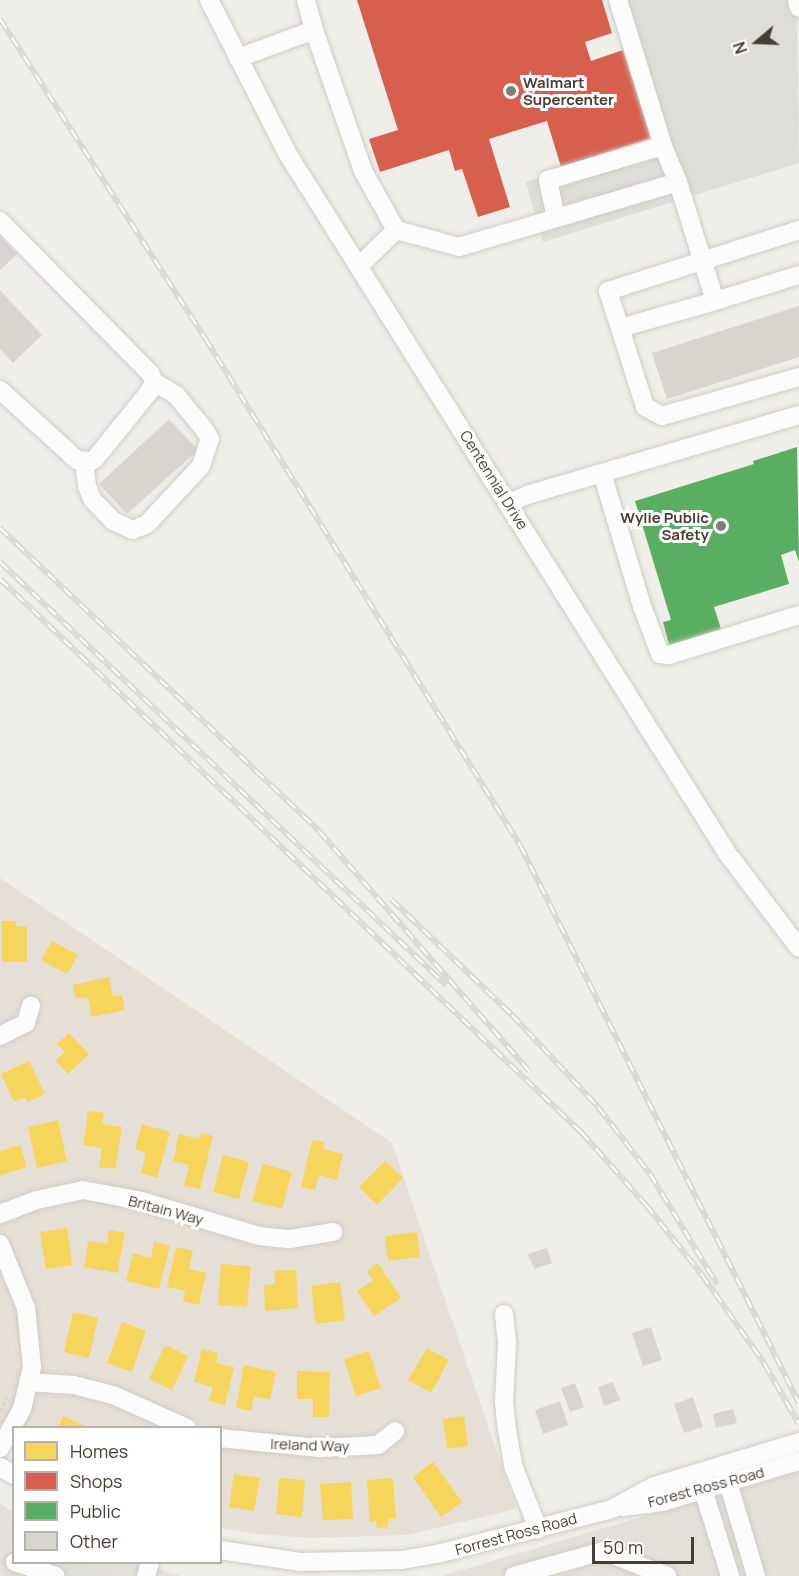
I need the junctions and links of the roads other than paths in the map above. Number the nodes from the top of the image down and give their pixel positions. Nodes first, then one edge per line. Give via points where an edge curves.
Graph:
1 (208, 0) edge
2 (306, 0) edge
3 (618, 0) edge
4 (797, 0) edge
5 (799, 8) edge
6 (314, 30) junction
7 (238, 58) junction
8 (663, 146) junction
9 (678, 182) junction
10 (556, 219) junction
11 (0, 221) edge
12 (396, 230) junction
13 (799, 230) edge
14 (702, 263) junction
15 (359, 266) junction
16 (799, 275) edge
17 (715, 301) junction
18 (621, 328) junction
19 (799, 376) edge
20 (154, 382) junction
21 (0, 390) edge
22 (799, 415) edge
23 (84, 461) junction
24 (602, 473) junction
25 (508, 504) junction
26 (799, 615) edge
27 (799, 948) edge
28 (31, 1006) dead end
29 (0, 1036) edge
30 (0, 1214) edge
31 (333, 1232) dead end
32 (0, 1244) edge
33 (504, 1314) dead end
34 (28, 1382) junction
35 (12, 1426) edge
36 (183, 1426) edge
37 (12, 1427) edge
38 (395, 1431) dead end
39 (222, 1438) edge
40 (799, 1442) edge
41 (0, 1448) edge
42 (799, 1461) edge
43 (725, 1474) junction
44 (701, 1481) junction
45 (538, 1529) junction
46 (222, 1550) edge
47 (20, 1564) edge
48 (56, 1576) edge
49 (514, 1576) edge
50 (667, 1576) edge
51 (730, 1576) edge
52 (756, 1576) edge

1 - 7 street, Centennial Drive
2 - 6 street
3 - 8 street
4 - 5 street
6 - 7 street
6 - 12 street via 363,171
7 - 15 street, Centennial Drive via 289,156
8 - 9 street
8 - 10 street via 548,180
9 - 10 street
9 - 14 street
10 - 12 street via 459,247
11 - 20 street
12 - 15 street
13 - 14 street
14 - 17 street
14 - 18 street via 609,291
15 - 25 street, Centennial Drive
16 - 17 street
17 - 18 street
18 - 19 street via 645,407 662,416
20 - 23 street via 94,460
20 - 23 street via 176,395 210,439 201,465 147,524 133,530 113,522 92,499
21 - 23 street
22 - 24 street
24 - 25 street
24 - 26 street via 660,654 669,655
25 - 27 street, Centennial Drive via 727,854
28 - 29 street via 26,1023
30 - 31 street, Britain Way via 37,1200 83,1190 141,1201 259,1236 290,1239
32 - 34 street via 26,1308 32,1367
33 - 45 street via 507,1430 514,1468
34 - 35 street via 22,1409
34 - 36 street via 74,1384 113,1395
37 - 41 street
38 - 39 street, Ireland Way via 378,1445 319,1448
40 - 43 street, Forrest Ross Road
42 - 43 street, Forest Ross Road
43 - 44 street, Forrest Ross Road
43 - 52 street
44 - 45 street, Forrest Ross Road via 654,1486 612,1509
44 - 51 street
45 - 46 street, Forrest Ross Road via 402,1560 300,1562
47 - 48 street
49 - 50 street via 603,1551

